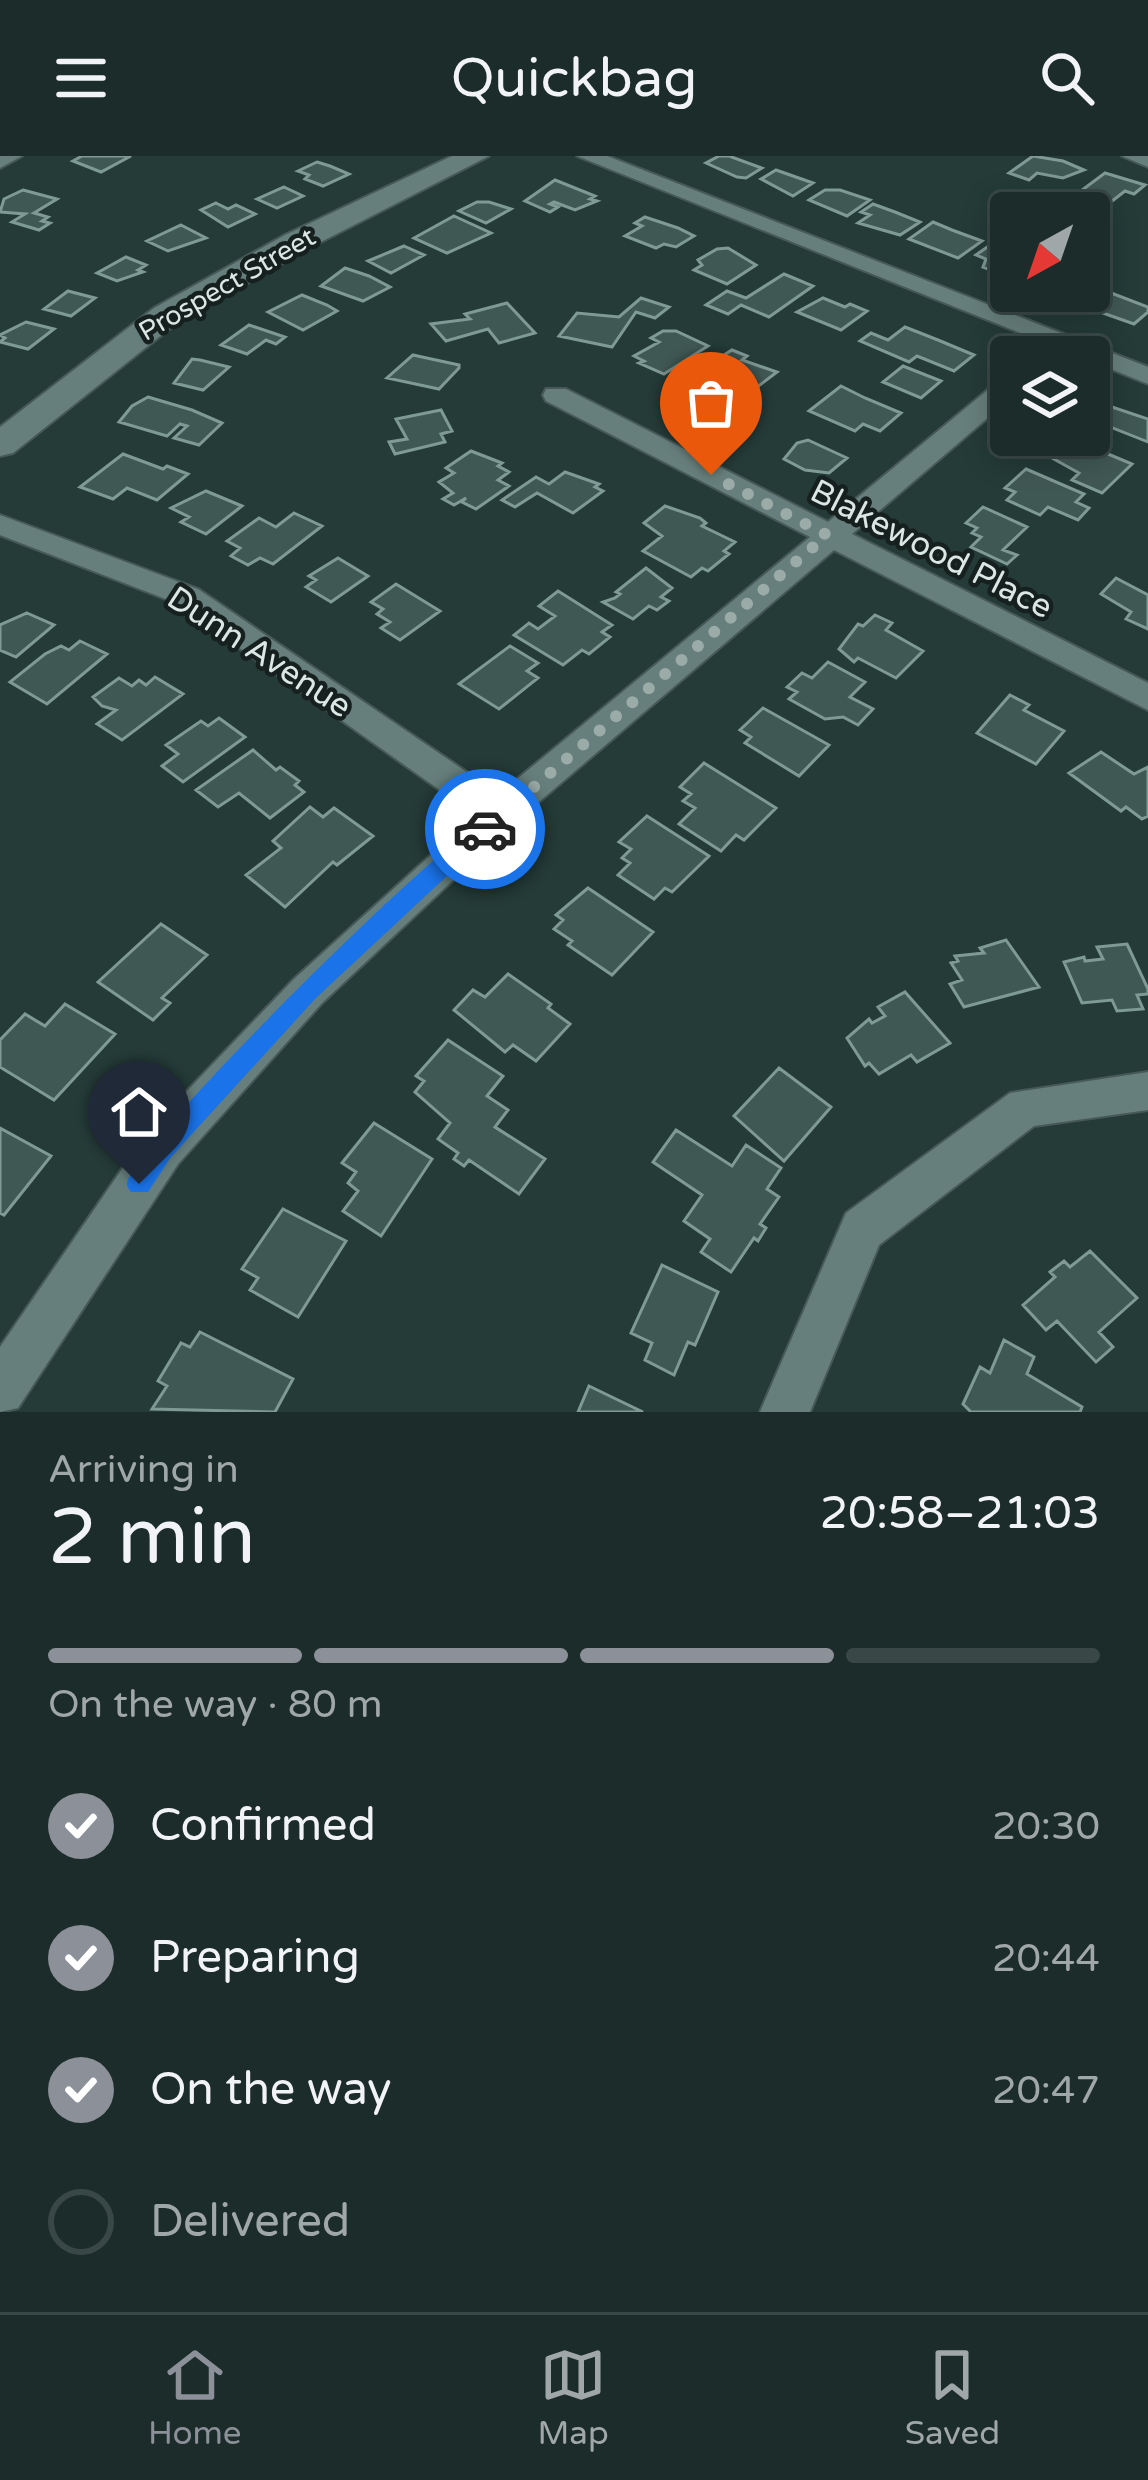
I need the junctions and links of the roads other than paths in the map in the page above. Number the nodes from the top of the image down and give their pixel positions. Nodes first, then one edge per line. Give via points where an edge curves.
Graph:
1 (11, 156) edge
2 (475, 156) edge
3 (588, 156) edge
4 (1133, 156) edge
5 (1148, 161) edge
6 (0, 162) edge
7 (1022, 336) edge
8 (1110, 365) edge
9 (1148, 376) edge
10 (556, 395) dead end
11 (990, 401) edge
12 (0, 445) edge
13 (0, 524) edge
14 (827, 535) junction
15 (1148, 698) edge
16 (500, 814) junction
17 (1148, 1091) edge
18 (0, 1390) edge
19 (785, 1412) edge

1 - 6 street
2 - 12 street, Prospect Street via 166,315
3 - 7 street
4 - 5 street
8 - 9 street
10 - 14 street, Blakewood Place
11 - 14 street
13 - 16 street, Dunn Avenue via 187,596
14 - 15 street, Blakewood Place
14 - 16 street
16 - 18 street via 308,991 162,1149
17 - 19 street via 1025,1107 862,1229

